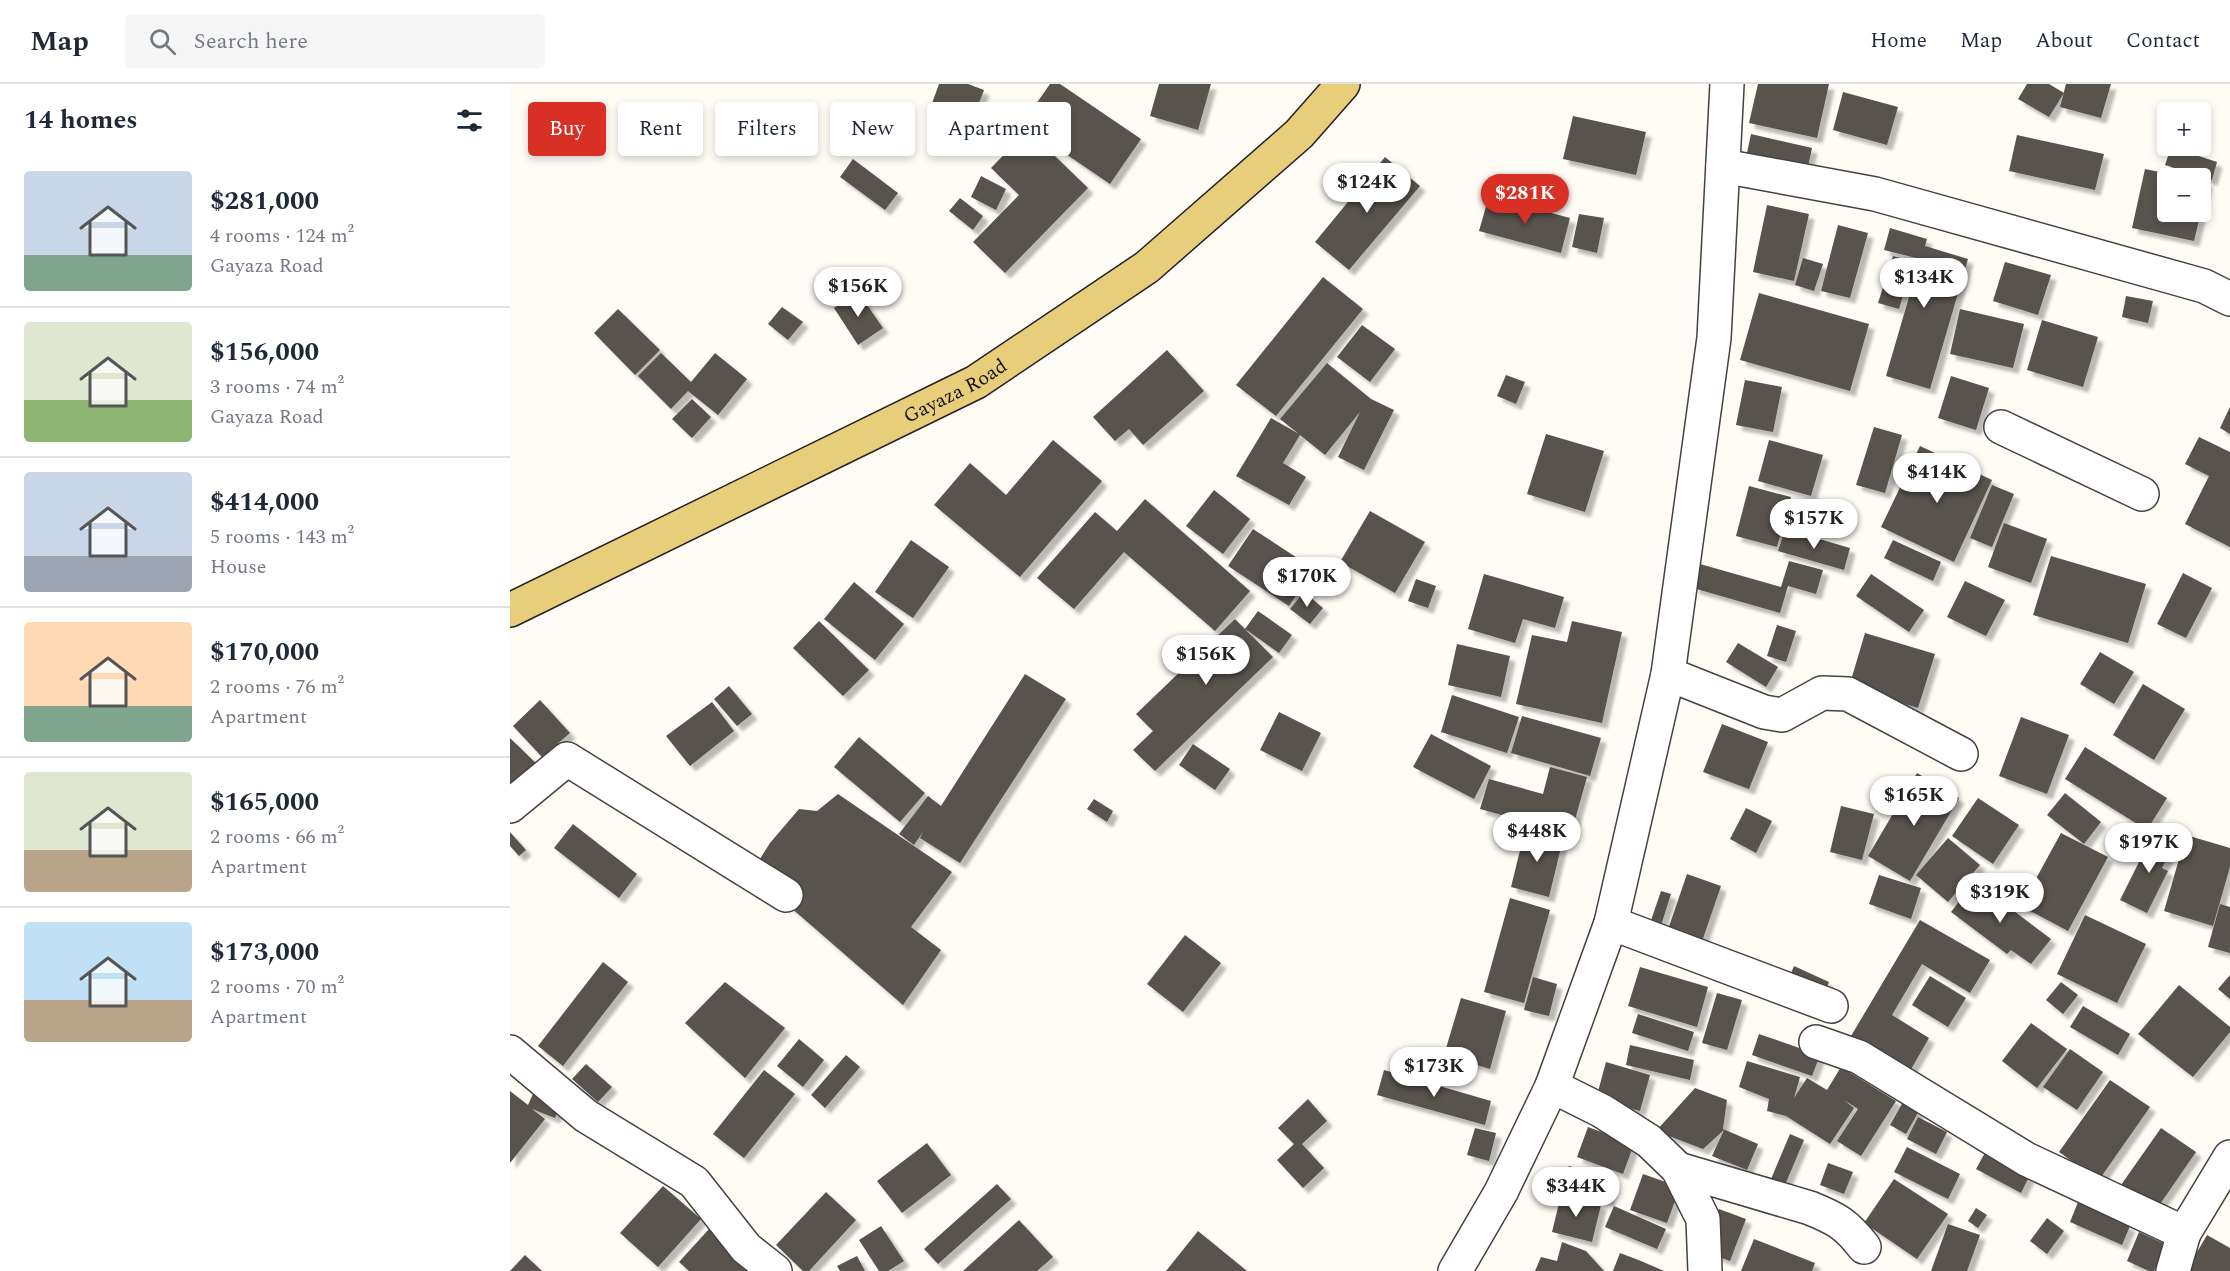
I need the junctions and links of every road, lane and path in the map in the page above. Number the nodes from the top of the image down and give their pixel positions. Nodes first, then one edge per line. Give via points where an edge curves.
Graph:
1 (1343, 84) edge
2 (1727, 84) edge
3 (1723, 166) junction
4 (2230, 300) edge
5 (2001, 427) dead end
6 (2142, 494) dead end
7 (510, 610) edge
8 (1668, 674) junction
9 (1960, 754) dead end
10 (510, 806) edge
11 (786, 895) dead end
12 (1611, 923) junction
13 (1831, 1006) dead end
14 (1816, 1042) dead end
15 (510, 1052) edge
16 (1552, 1086) junction
17 (2230, 1157) edge
18 (1678, 1169) junction
19 (2184, 1233) junction
20 (1863, 1247) dead end
21 (776, 1271) edge
22 (1455, 1271) edge
23 (1705, 1271) edge
24 (2173, 1271) edge

1 - 7 main road, Gayaza Road via 1299,134 1147,267 976,382
2 - 3 street
3 - 4 street via 1875,194 2204,286
3 - 8 street via 1714,338
5 - 6 street
8 - 9 street via 1764,712 1782,715 1822,693 1848,694
8 - 12 street
10 - 11 street via 567,759
12 - 13 street
12 - 16 street
14 - 19 street via 1859,1057 2026,1159
15 - 21 street via 586,1116 693,1182 746,1248
16 - 18 street via 1649,1141
16 - 22 street via 1501,1192
17 - 19 street
18 - 20 street via 1830,1216 1849,1228
18 - 23 street via 1703,1219
19 - 24 street

